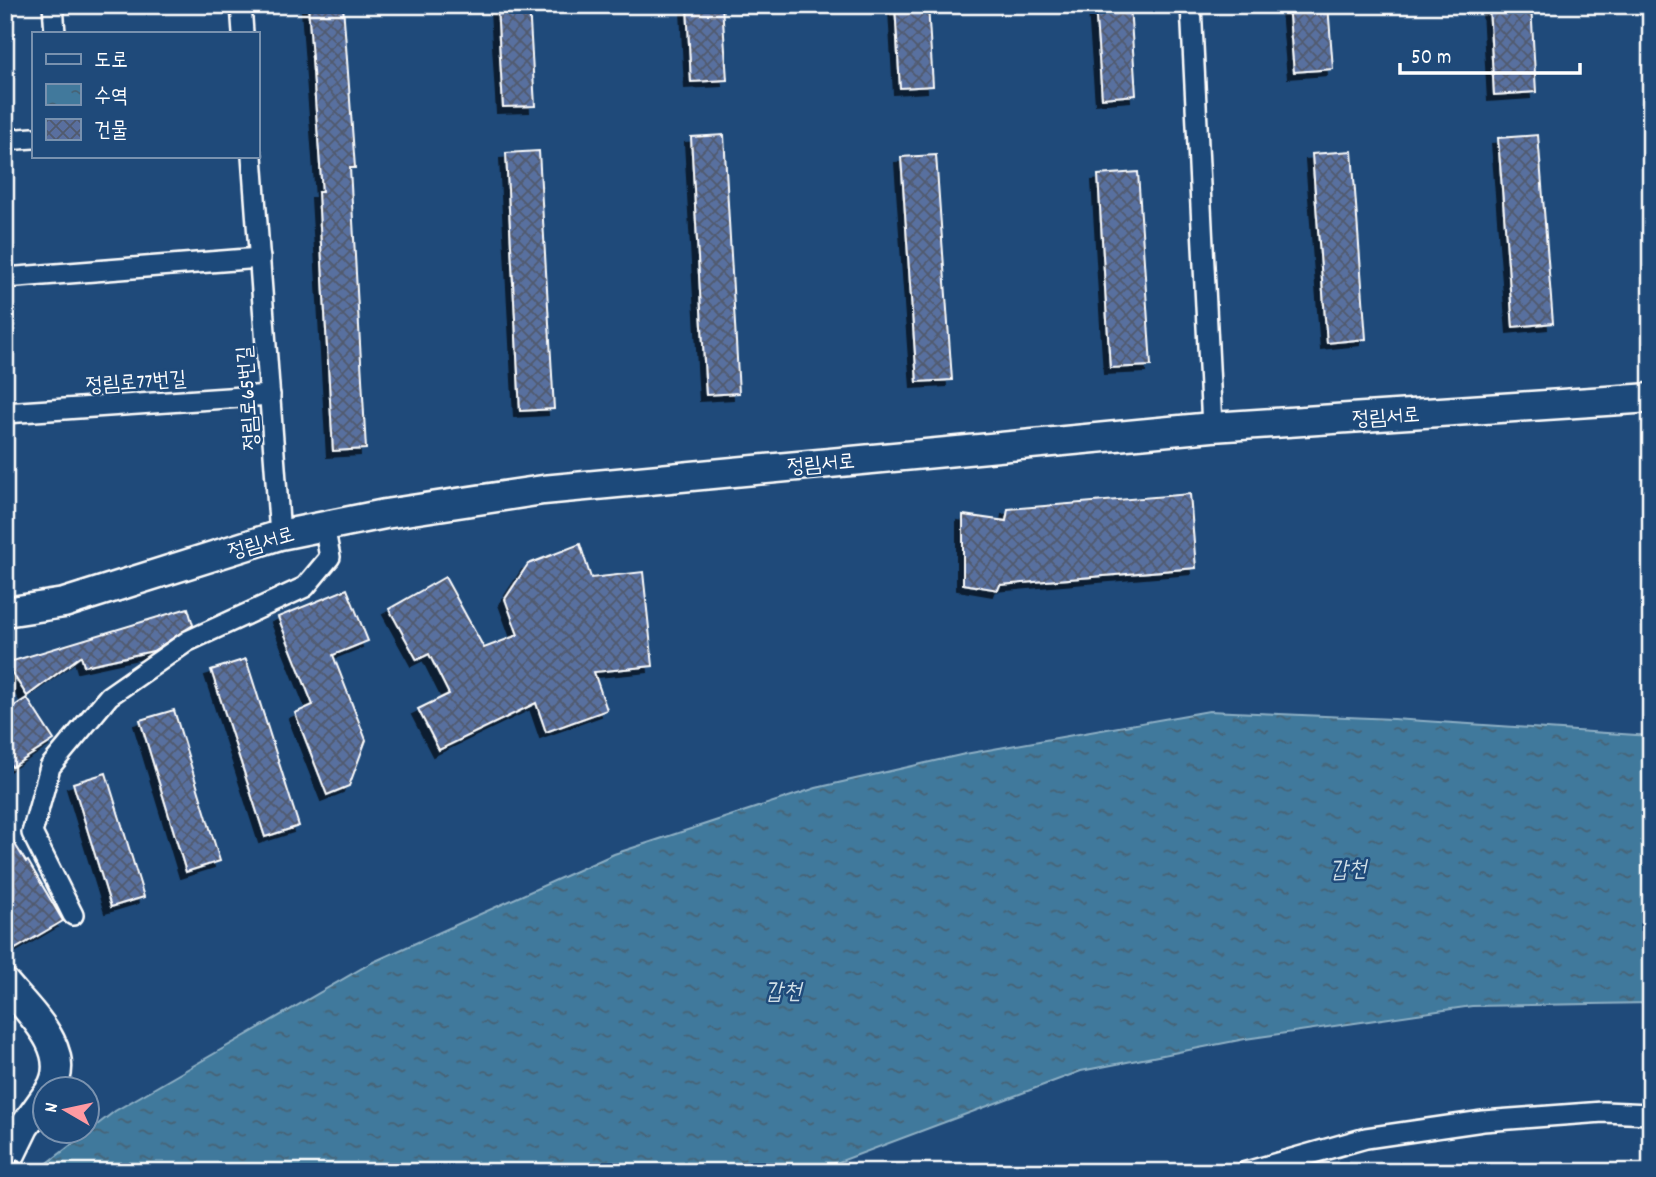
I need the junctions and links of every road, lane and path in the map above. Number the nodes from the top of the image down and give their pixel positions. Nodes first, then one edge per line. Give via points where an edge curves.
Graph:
1 (53, 5) edge
2 (241, 5) edge
3 (1191, 5) edge
4 (55, 32) edge
5 (243, 32) edge
6 (32, 138) edge
7 (5, 140) edge
8 (252, 158) edge
9 (260, 258) junction
10 (5, 278) edge
11 (270, 396) junction
12 (1651, 398) edge
13 (5, 413) edge
14 (1212, 427) junction
15 (324, 526) junction
16 (280, 535) junction
17 (5, 612) edge
18 (73, 915) dead end
19 (5, 983) edge
20 (55, 1076) edge
21 (1651, 1114) edge
22 (32, 1116) edge
23 (5, 1166) edge
24 (1245, 1172) edge

1 - 4 street
2 - 5 street
3 - 14 street
6 - 7 street
8 - 9 street, 정림로65번길
9 - 10 street
9 - 11 street, 정림로65번길
11 - 13 street, 정림로77번길
11 - 16 street, 정림로65번길
12 - 14 main road, 정림서로
14 - 15 main road, 정림서로 via 543,490
15 - 16 main road, 정림서로
15 - 18 street via 330,557 305,587 188,641 120,688 50,767 32,833
16 - 17 main road, 정림서로 via 64,603
19 - 20 main road via 48,1035
21 - 24 street via 1603,1112 1483,1121 1366,1138
22 - 23 main road

